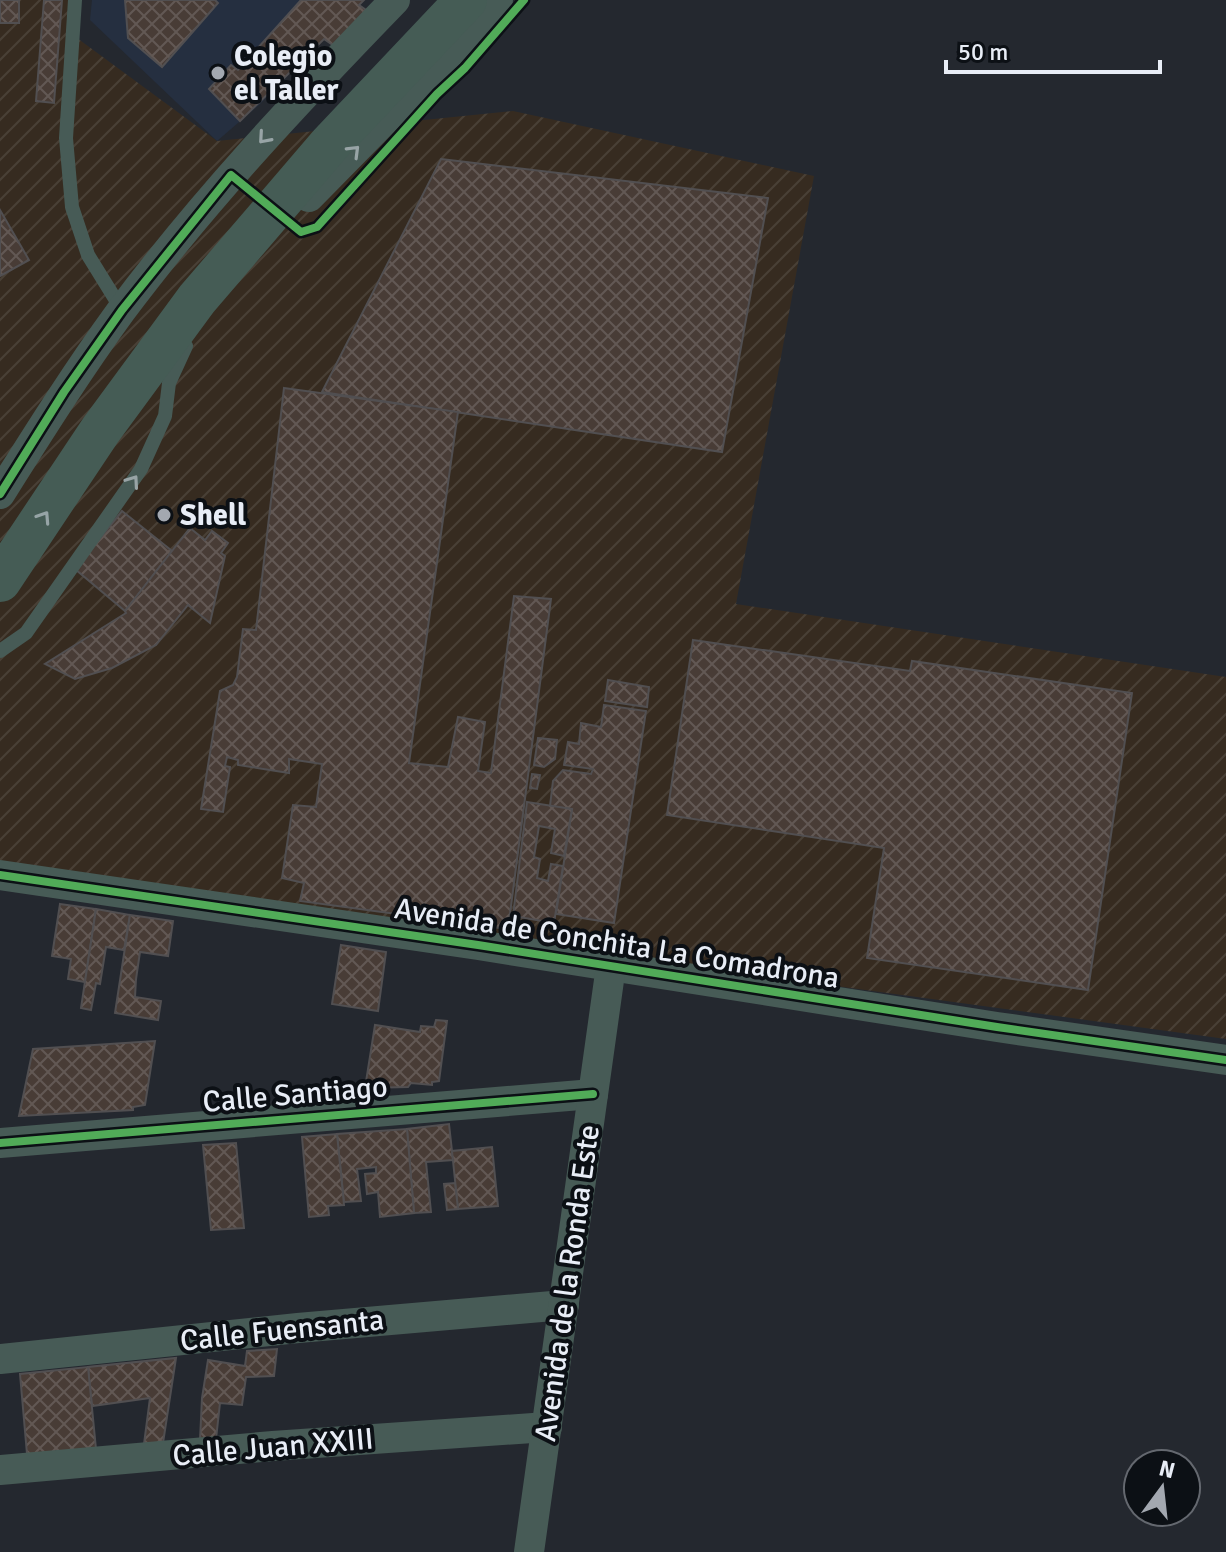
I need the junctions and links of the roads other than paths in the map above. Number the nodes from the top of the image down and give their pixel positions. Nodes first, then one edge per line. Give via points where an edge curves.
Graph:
1 (75, 0) edge
2 (395, 0) edge
3 (429, 0) edge
4 (466, 0) edge
5 (498, 0) edge
6 (122, 310) junction
7 (186, 346) junction
8 (146, 366) junction
9 (0, 494) edge
10 (0, 532) edge
11 (0, 581) edge
12 (0, 651) edge
13 (0, 875) edge
14 (611, 966) junction
15 (1226, 1060) edge
16 (593, 1094) junction
17 (0, 1143) edge
18 (564, 1305) junction
19 (0, 1359) edge
20 (547, 1427) junction
21 (0, 1470) edge
22 (529, 1552) edge

1 - 6 lane via 66,138 72,207 88,255
2 -> 6 street via 290,108
3 - 10 main road via 308,126 176,281 92,393
4 - 8 main road via 272,209
7 -> 5 street via 316,189
6 - 9 street
7 - 8 street
12 -> 7 lane via 26,633 141,469 165,416 169,383
11 -> 8 main road
13 - 14 street, Avenida de Conchita La Comadrona
14 - 15 street, Avenida de Conchita La Comadrona
14 - 16 street, Avenida de la Ronda Este
16 - 17 street, Calle Santiago
16 - 18 street, Avenida de la Ronda Este
18 - 19 street, Calle Fuensanta
18 - 20 street, Avenida de la Ronda Este
20 - 21 street, Calle Juan XXIII
20 - 22 street, Avenida de la Ronda Este

